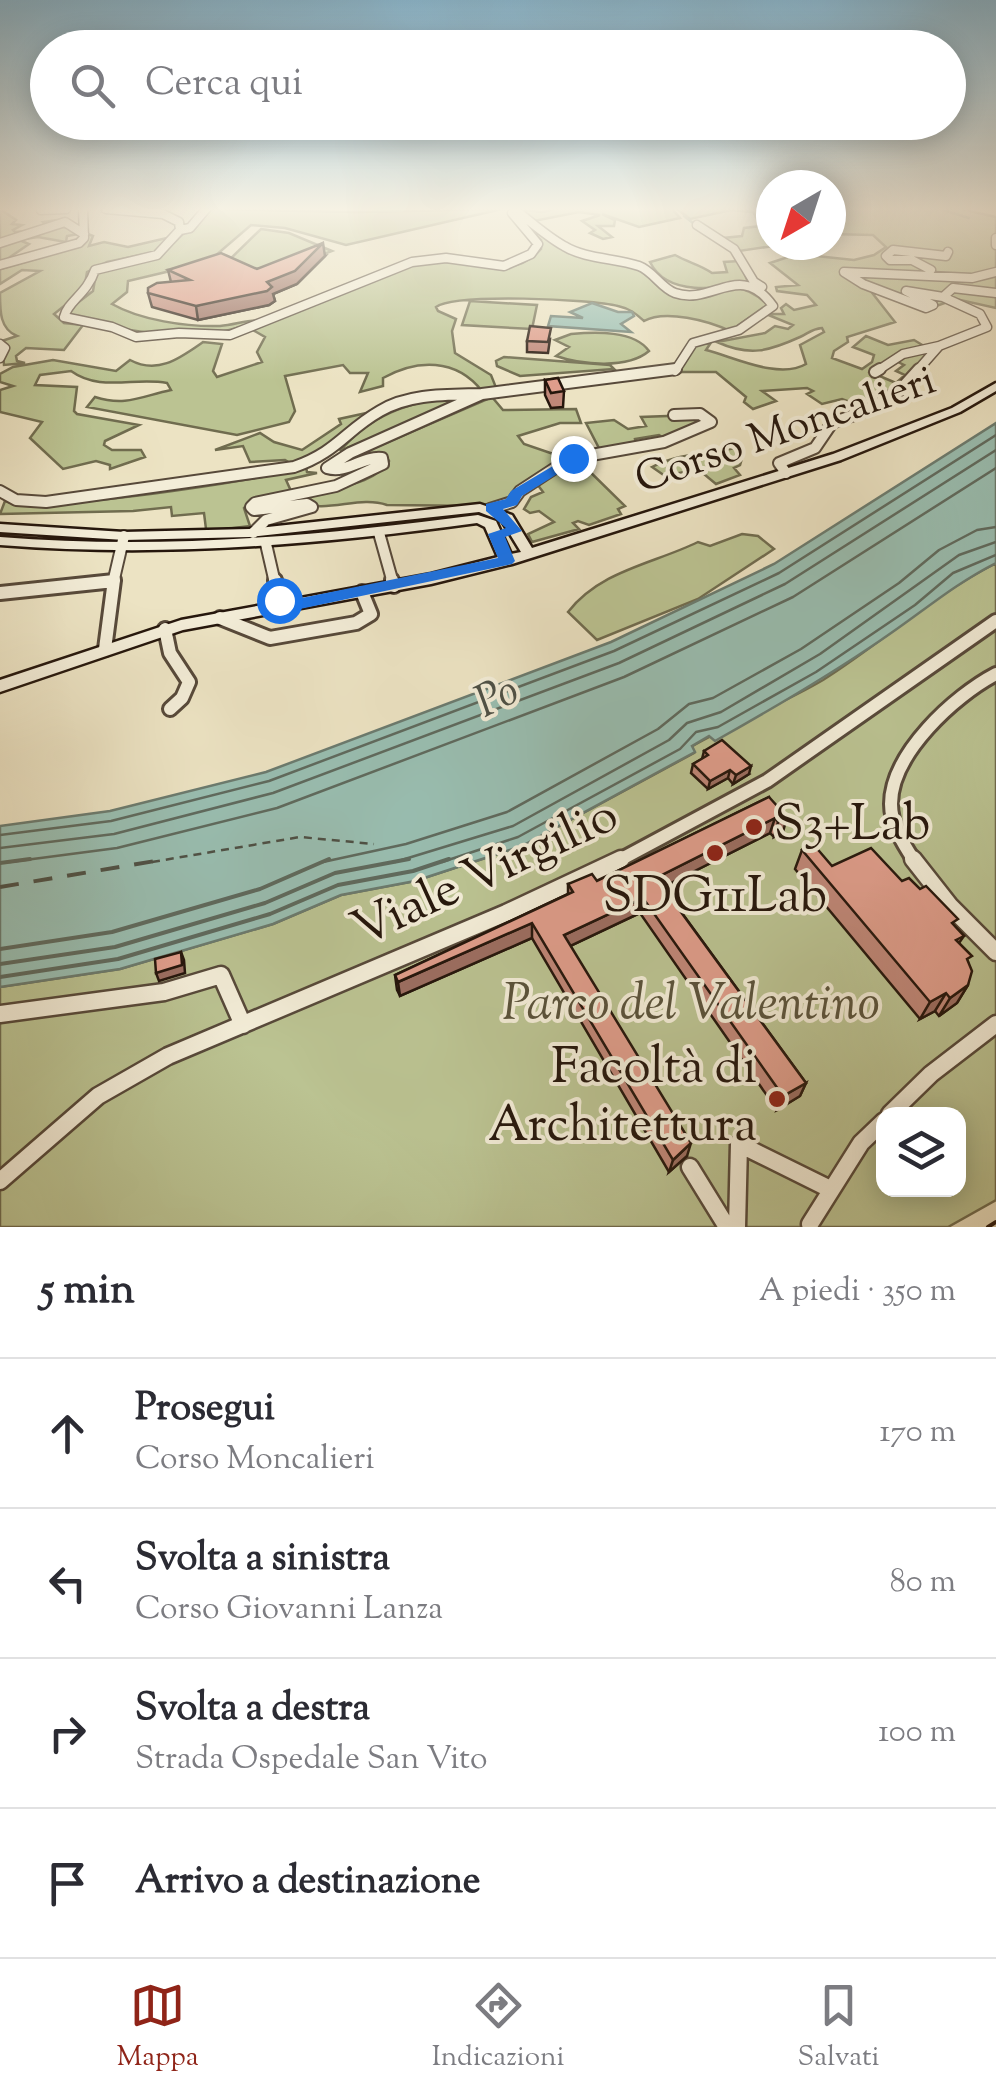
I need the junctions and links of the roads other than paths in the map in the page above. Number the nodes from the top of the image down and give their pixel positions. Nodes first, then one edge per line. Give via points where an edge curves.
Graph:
1 (110, 266) edge
2 (402, 266) edge
3 (636, 266) edge
4 (744, 266) edge
5 (919, 266) edge
6 (996, 272) edge
7 (945, 274) junction
8 (996, 292) edge
9 (946, 298) junction
10 (772, 303) junction
11 (0, 344) edge
12 (940, 346) junction
13 (0, 358) edge
14 (874, 372) dead end
15 (996, 386) edge
16 (482, 394) junction
17 (674, 415) dead end
18 (786, 473) junction
19 (0, 491) edge
20 (490, 510) junction
21 (0, 528) edge
22 (515, 531) junction
23 (379, 532) junction
24 (253, 533) junction
25 (496, 534) junction
26 (0, 541) edge
27 (121, 543) junction
28 (266, 544) junction
29 (529, 554) junction
30 (507, 561) junction
31 (114, 580) junction
32 (394, 586) junction
33 (362, 592) junction
34 (0, 593) edge
35 (281, 608) junction
36 (220, 618) junction
37 (994, 624) edge
38 (166, 629) junction
39 (105, 649) junction
40 (996, 674) edge
41 (0, 686) edge
42 (170, 709) dead end
43 (996, 952) edge
44 (0, 1014) edge
45 (242, 1024) junction
46 (996, 1024) edge
47 (897, 1107) edge
48 (876, 1130) edge
49 (690, 1167) dead end
50 (0, 1181) edge
51 (829, 1191) junction
52 (810, 1224) dead end
53 (725, 1227) edge
54 (739, 1227) edge

1 - 2 street via 95,270 88,290 64,310 65,318 144,338 235,334
3 - 10 street via 667,291 699,297 720,286 740,286 763,292
4 - 10 street via 774,296
5 - 7 street
6 - 7 street via 972,278
7 - 9 street via 844,271 923,307 933,305 906,291
8 - 9 street via 953,288
9 - 12 street via 980,314 988,326
10 - 16 street via 742,329 686,347 675,370
11 - 13 street
12 - 14 street via 903,354
12 - 18 street via 900,390 834,422 815,448 783,460
15 - 18 main road, Corso Moncalieri via 956,410
16 - 19 street via 395,404 323,457 294,466 46,502 16,500
16 - 24 street via 327,468 342,471 368,457 382,458 384,464 358,479 252,504 254,510 312,507 266,520
17 - 20 street via 696,413 711,422 664,442 570,459 512,502
18 - 29 main road, Corso Moncalieri
20 - 22 main road
20 - 24 main road
21 - 27 main road
22 - 25 street
22 - 29 main road
23 - 25 main road via 478,519
23 - 28 main road
23 - 32 street
24 - 27 main road
25 - 30 main road
26 - 27 main road
27 - 28 main road
27 - 31 street
28 - 35 street
29 - 30 main road, Corso Moncalieri
30 - 32 main road, Corso Moncalieri
31 - 34 street
31 - 39 street
32 - 33 main road, Corso Moncalieri
33 - 35 main road, Corso Moncalieri
33 - 36 street via 371,614 356,623 270,638
35 - 36 main road, Corso Moncalieri
36 - 38 main road, Corso Moncalieri
37 - 45 street, Viale Virgilio via 767,781 710,812 514,910
38 - 39 main road, Corso Moncalieri
38 - 42 street via 170,653 188,682
39 - 41 main road, Corso Moncalieri
40 - 43 street via 974,684 922,736 896,782 890,813 900,838 952,910
44 - 45 street via 164,992 228,972
45 - 50 street, Viale Virgilio via 98,1096
46 - 47 street
48 - 51 street
49 - 53 street
51 - 52 street
51 - 54 street via 736,1140
53 - 54 street

